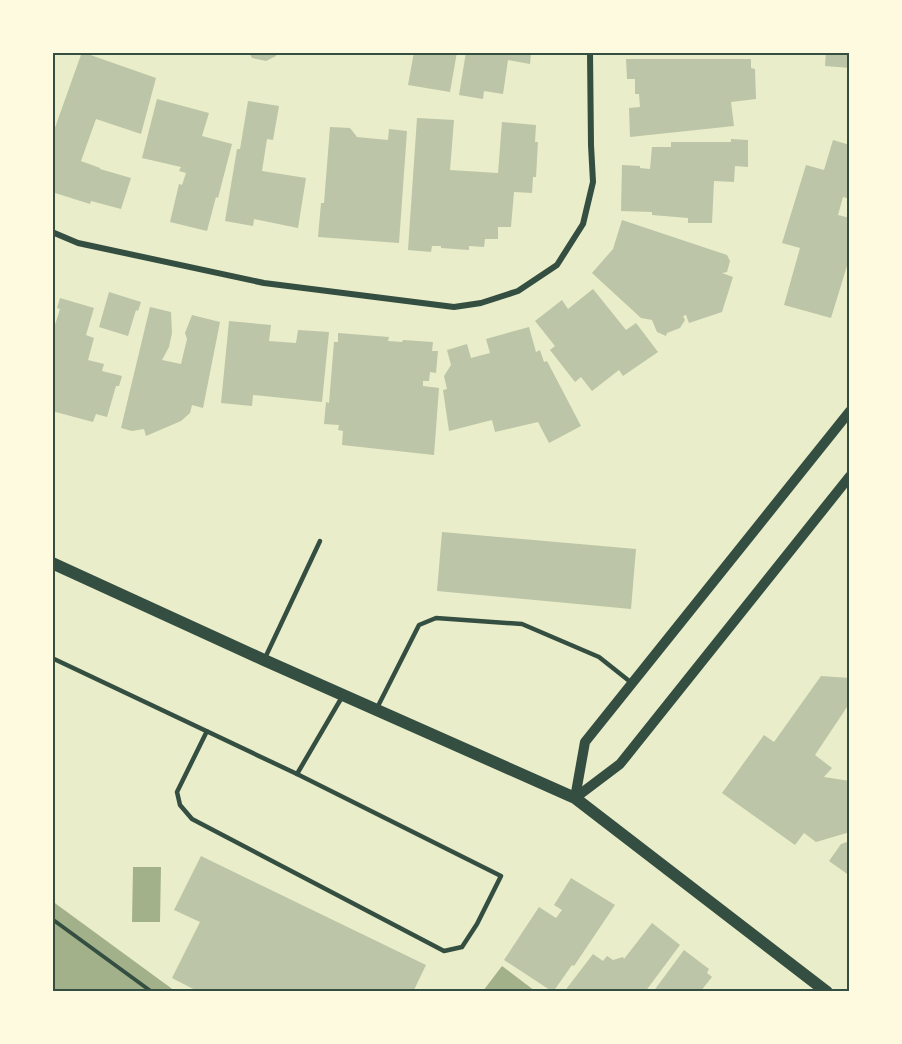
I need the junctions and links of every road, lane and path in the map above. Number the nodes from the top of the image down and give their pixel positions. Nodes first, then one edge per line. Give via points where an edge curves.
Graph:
1 (590, 52) edge
2 (52, 232) edge
3 (849, 411) edge
4 (849, 476) edge
5 (320, 541) dead end
6 (52, 563) edge
7 (52, 658) edge
8 (264, 660) junction
9 (633, 684) junction
10 (343, 695) junction
11 (376, 710) junction
12 (207, 731) junction
13 (297, 774) junction
14 (575, 798) junction
15 (52, 919) edge
16 (152, 992) edge
17 (827, 992) edge

1 - 2 street via 593,182 583,224 557,265 518,291 454,307 264,283 78,243
3 - 9 street
4 - 14 street via 620,764
5 - 8 lane
6 - 8 main road
7 - 12 lane
8 - 10 main road
9 - 11 lane via 599,657 522,624 436,618 419,625
9 - 14 street via 585,742
10 - 11 main road
10 - 13 lane
11 - 14 main road
12 - 13 lane
12 - 13 lane via 177,792 180,805 192,819 444,951 462,946 501,876
14 - 17 main road
15 - 16 path

